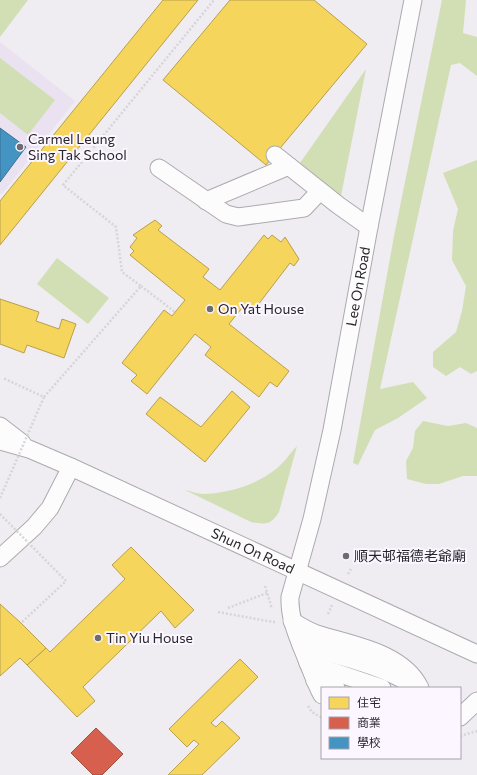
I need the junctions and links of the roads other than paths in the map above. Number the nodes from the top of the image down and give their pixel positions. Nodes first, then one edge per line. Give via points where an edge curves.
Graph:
1 (413, 0) edge
2 (275, 155) dead end
3 (289, 166) junction
4 (159, 168) dead end
5 (320, 191) junction
6 (206, 201) junction
7 (369, 227) junction
8 (0, 426) edge
9 (0, 441) edge
10 (29, 449) junction
11 (71, 467) junction
12 (0, 558) edge
13 (297, 571) junction
14 (292, 621) junction
15 (301, 645) junction
16 (477, 654) edge
17 (308, 663) junction
18 (379, 687) edge
19 (417, 687) edge
20 (418, 687) edge
21 (319, 688) edge
22 (477, 702) edge
23 (465, 715) edge

1 - 7 street, Lee On Road
2 - 3 street
3 - 5 street
3 - 6 street
4 - 6 street
5 - 6 street via 304,208 238,217 226,214
5 - 7 street
7 - 13 street, Lee On Road via 332,430 312,519
8 - 10 street, Shun On Road
9 - 10 street, Shun On Road
10 - 11 street, Shun On Road
11 - 12 street via 50,508 34,527
11 - 13 street, Shun On Road
13 - 14 street, Lee On Road via 290,597
13 - 16 street, Shun On Road
14 - 15 street, Lee On Road
14 - 20 street via 316,634 349,642 390,660 412,674
15 - 17 street, Lee On Road
15 - 19 street via 367,665
17 - 18 street
17 - 21 street, Lee On Road
22 - 23 street

